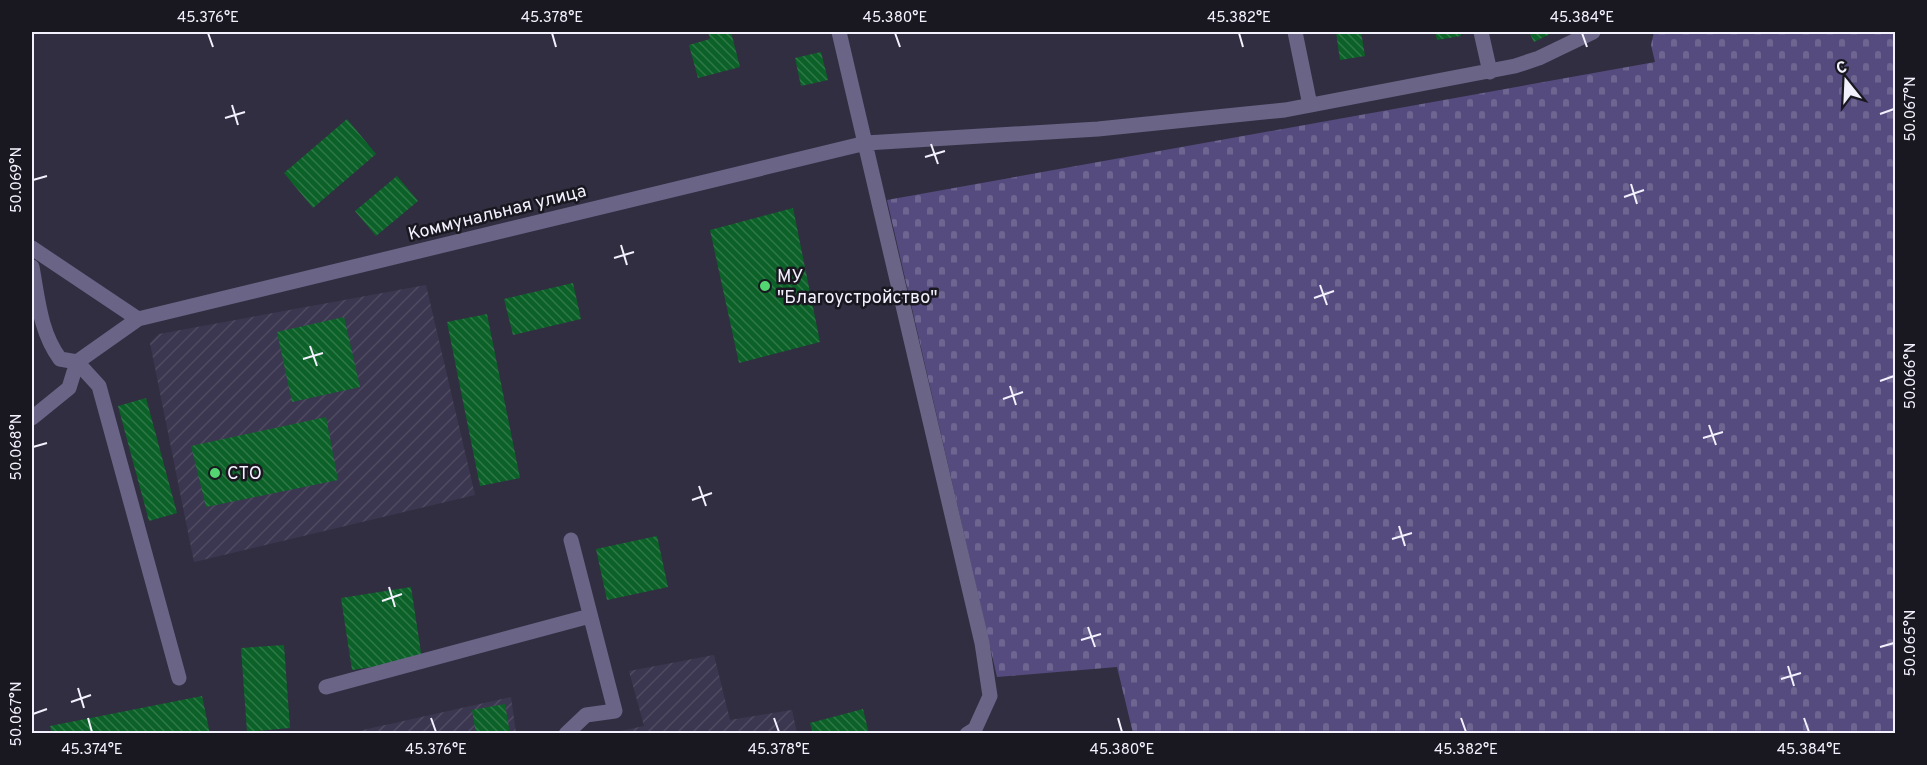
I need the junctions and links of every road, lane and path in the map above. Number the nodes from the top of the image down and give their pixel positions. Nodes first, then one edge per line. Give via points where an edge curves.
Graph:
1 (839, 32) edge
2 (1295, 32) edge
3 (1481, 32) edge
4 (1593, 32) edge
5 (1490, 72) junction
6 (1310, 105) junction
7 (866, 143) junction
8 (32, 248) edge
9 (32, 267) edge
10 (138, 320) junction
11 (76, 362) junction
12 (32, 418) edge
13 (571, 540) dead end
14 (590, 616) junction
15 (179, 678) dead end
16 (326, 687) dead end
17 (566, 734) edge
18 (967, 734) edge

1 - 7 street
2 - 6 street
3 - 5 street
4 - 5 street, Коммунальная улица via 1539,58
5 - 6 street, Коммунальная улица
6 - 7 street, Коммунальная улица via 1098,129
7 - 10 street, Коммунальная улица
7 - 18 street via 982,643 990,696 975,729
8 - 10 street
9 - 11 street via 49,344 60,359
10 - 11 street
11 - 12 street via 69,388
11 - 15 street via 99,386
13 - 14 street
14 - 16 street
14 - 17 street via 615,711 586,715

